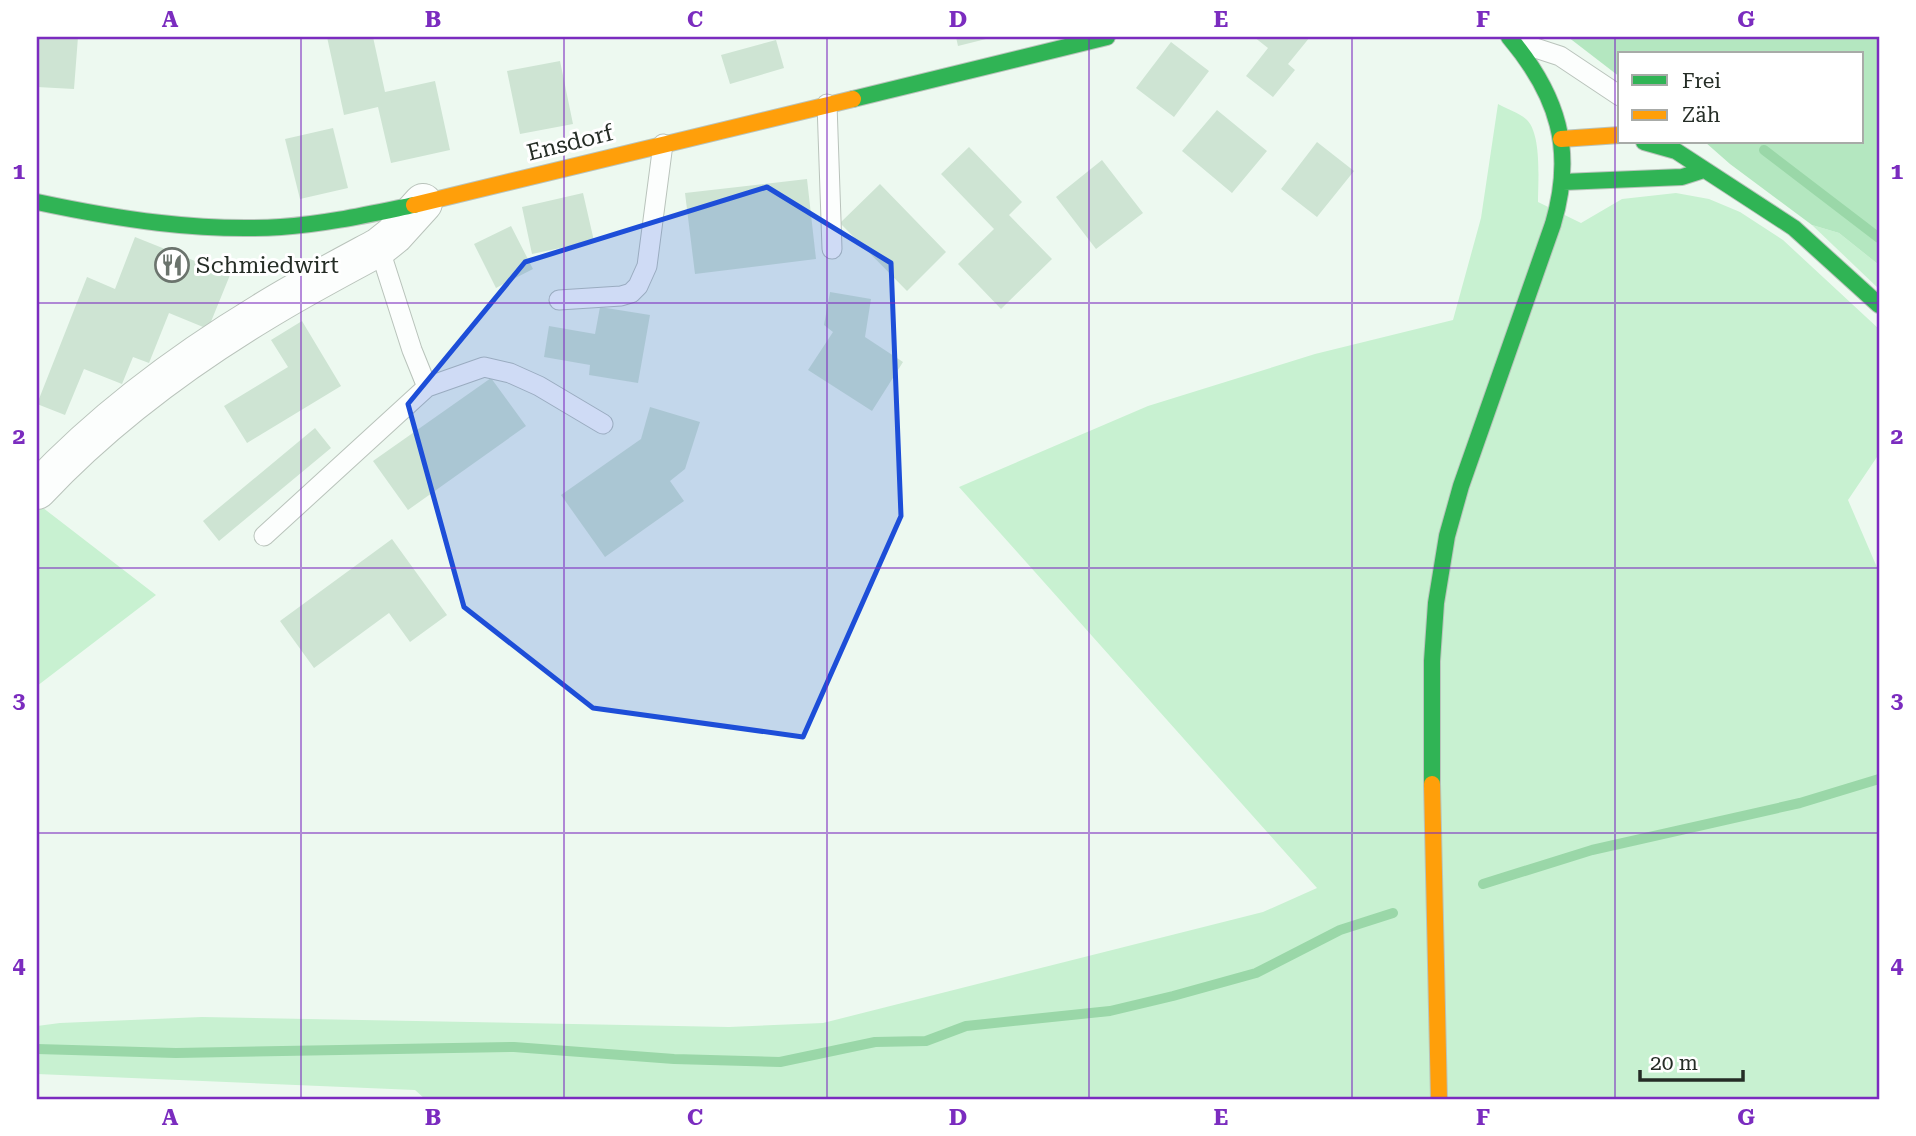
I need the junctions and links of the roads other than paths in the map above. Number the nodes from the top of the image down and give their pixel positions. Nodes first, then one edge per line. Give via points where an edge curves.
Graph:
1 (1107, 37) edge
2 (1511, 38) edge
3 (1618, 95) edge
4 (827, 104) junction
5 (1618, 135) edge
6 (1561, 139) junction
7 (663, 144) junction
8 (1651, 144) edge
9 (1685, 144) edge
10 (1704, 170) junction
11 (1722, 180) junction
12 (1563, 182) junction
13 (37, 202) edge
14 (423, 203) junction
15 (379, 247) junction
16 (832, 249) dead end
17 (559, 300) dead end
18 (1879, 305) edge
19 (427, 387) junction
20 (604, 424) dead end
21 (37, 490) edge
22 (264, 536) dead end
23 (1439, 1099) edge

1 - 4 street, Ensdorf
2 - 3 lane via 1560,57
2 - 6 street via 1547,91
4 - 7 street, Ensdorf
4 - 16 lane
5 - 6 street
6 - 12 street
7 - 14 street, Ensdorf
7 - 17 lane via 647,266 638,286 621,296
8 - 10 street via 1676,151
9 - 11 lane via 1709,161
10 - 11 street
10 - 12 street via 1682,177
11 - 18 street via 1794,228
12 - 23 street via 1553,224 1461,486 1436,603 1431,740
13 - 14 street, Ensdorf via 211,227 333,221
14 - 15 street
15 - 19 lane
15 - 21 street via 262,313 162,380 69,456
19 - 20 lane via 484,367 539,386
19 - 22 lane

